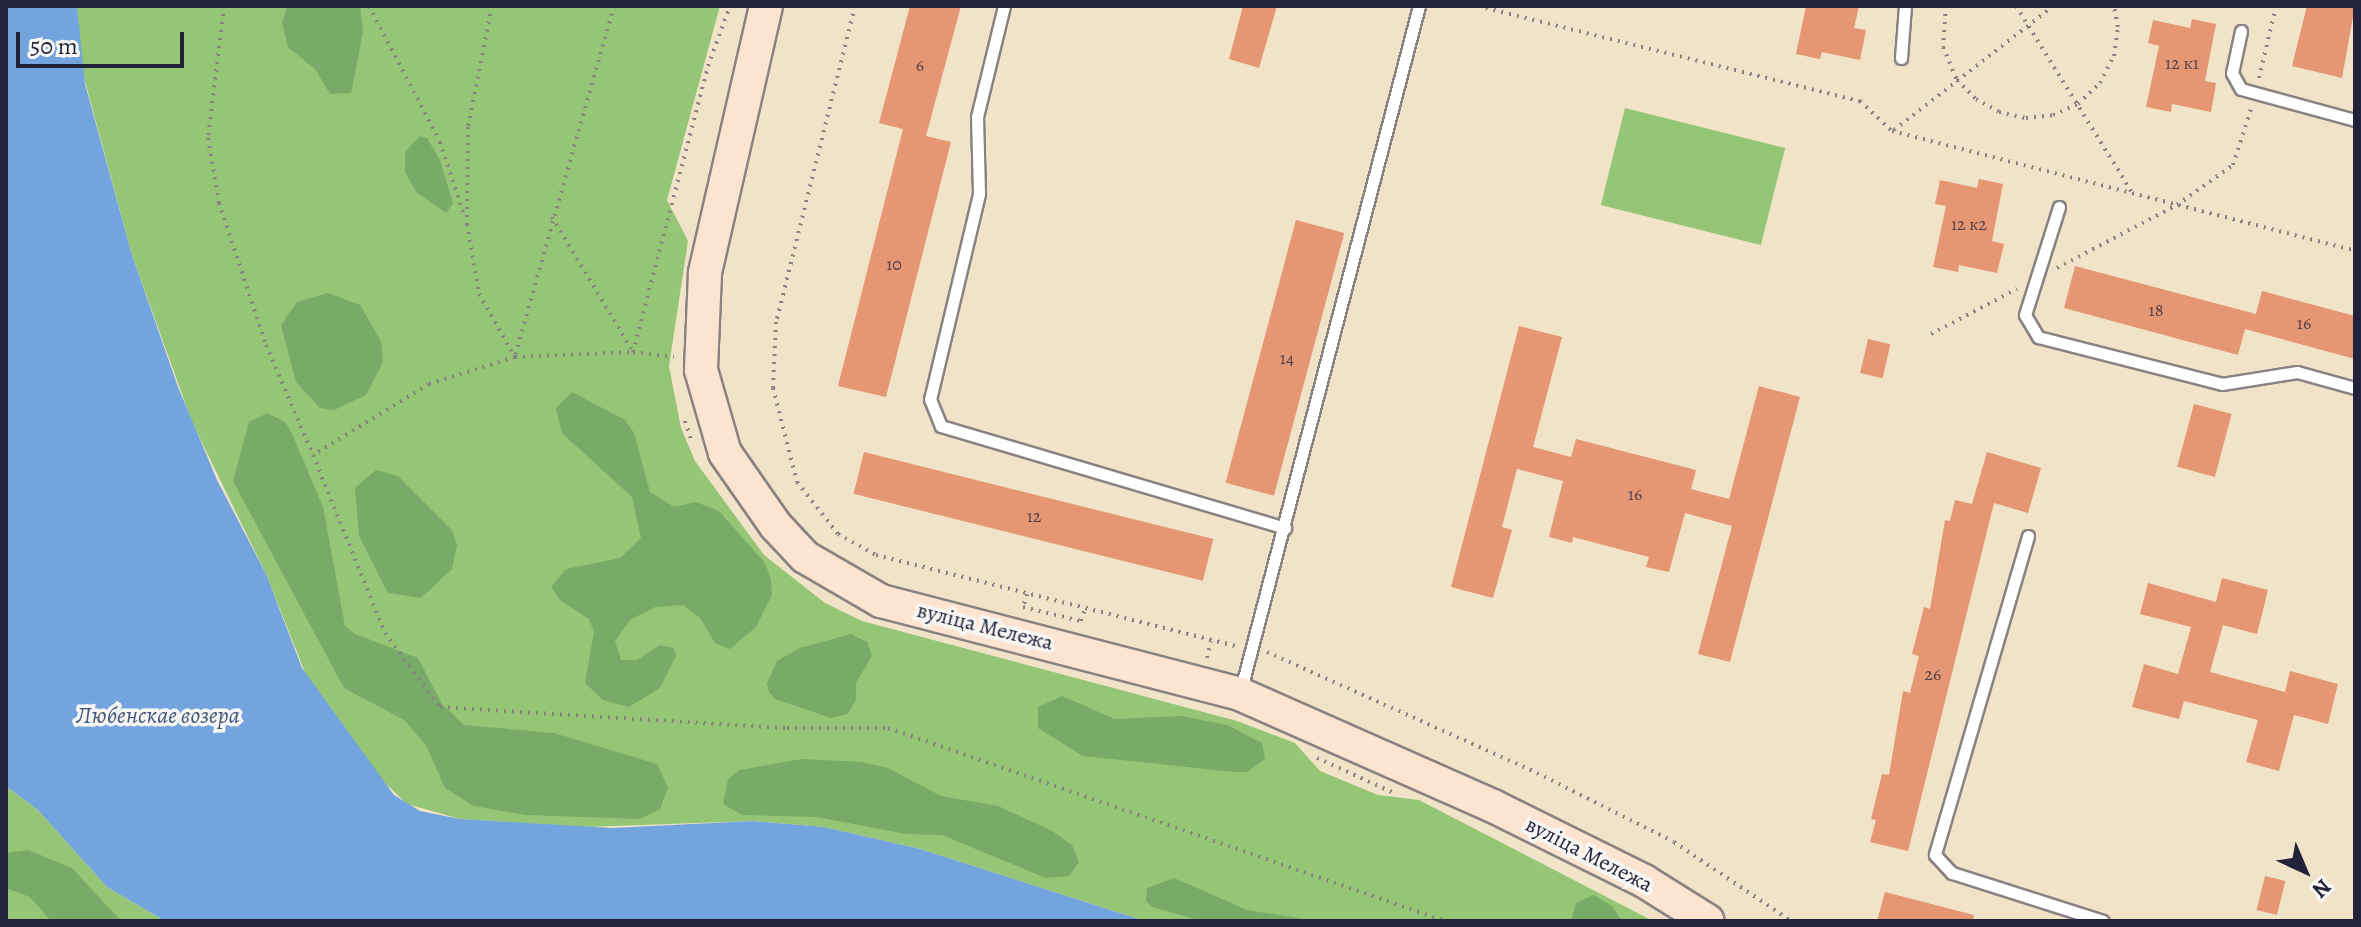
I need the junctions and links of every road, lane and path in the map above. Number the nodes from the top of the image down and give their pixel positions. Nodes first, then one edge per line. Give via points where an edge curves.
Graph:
1 (224, 6) edge
2 (369, 6) edge
3 (492, 6) edge
4 (614, 6) edge
5 (730, 6) edge
6 (766, 6) edge
7 (855, 6) edge
8 (1004, 6) edge
9 (1419, 6) edge
10 (1478, 6) edge
11 (1905, 6) edge
12 (1946, 6) edge
13 (2016, 6) edge
14 (2053, 6) edge
15 (2114, 6) edge
16 (2276, 6) edge
17 (2029, 24) junction
18 (2241, 31) dead end
19 (1901, 58) dead end
20 (1957, 80) junction
21 (2255, 93) junction
22 (2078, 104) junction
23 (2355, 120) edge
24 (1892, 131) junction
25 (2133, 194) junction
26 (2177, 205) junction
27 (2059, 207) dead end
28 (552, 217) junction
29 (467, 224) junction
30 (2355, 251) edge
31 (2036, 278) junction
32 (1931, 334) dead end
33 (633, 352) junction
34 (515, 357) junction
35 (676, 368) dead end
36 (2355, 388) edge
37 (683, 409) dead end
38 (696, 448) dead end
39 (313, 455) junction
40 (1285, 528) junction
41 (2028, 536) dead end
42 (1027, 594) junction
43 (1085, 609) junction
44 (1211, 641) junction
45 (1252, 649) junction
46 (1206, 665) dead end
47 (1240, 694) junction
48 (1307, 748) dead end
49 (1380, 791) dead end
50 (1445, 921) edge
51 (1708, 921) edge
52 (1791, 921) edge
53 (2103, 921) edge

1 - 39 path via 208,138 219,203 266,345
2 - 29 path via 440,142
3 - 29 path via 468,127
4 - 28 path
5 - 33 path via 708,66
6 - 47 main road, вуліца Мележа via 722,185 700,324 706,397 725,453 743,482 805,557 881,601
7 - 42 path via 776,322 773,388 783,440 803,491 855,547
8 - 40 lane via 977,117 979,194 930,399 941,426
9 - 40 lane
10 - 24 path via 1860,101
11 - 19 lane
12 - 20 path via 1943,47
13 - 17 path
14 - 17 path
15 - 22 path via 2114,56 2100,83
16 - 21 path
17 - 20 path
17 - 22 path
18 - 21 lane via 2232,73 2241,89
20 - 22 path via 1999,112 2026,118
20 - 24 path
21 - 23 lane
21 - 26 path via 2238,157
22 - 25 path
24 - 25 path
25 - 26 path
26 - 30 path
26 - 31 path
27 - 31 lane
28 - 33 path
28 - 34 path
29 - 34 path via 479,294
31 - 32 path
31 - 36 lane via 2025,315 2038,337 2222,384 2297,372
33 - 34 path
33 - 35 path via 674,355
34 - 39 path via 429,384
37 - 38 path
39 - 50 path via 385,633 440,707 787,728 888,728
40 - 45 lane
41 - 53 lane via 1935,855 1952,873
42 - 43 path
42 - 43 path via 1023,607 1081,621
43 - 44 path
44 - 45 path
44 - 46 path
45 - 47 lane
45 - 52 path via 1537,773 1674,842
47 - 51 main road, вуліца Мележа via 1493,806 1644,881
48 - 49 path via 1324,765

